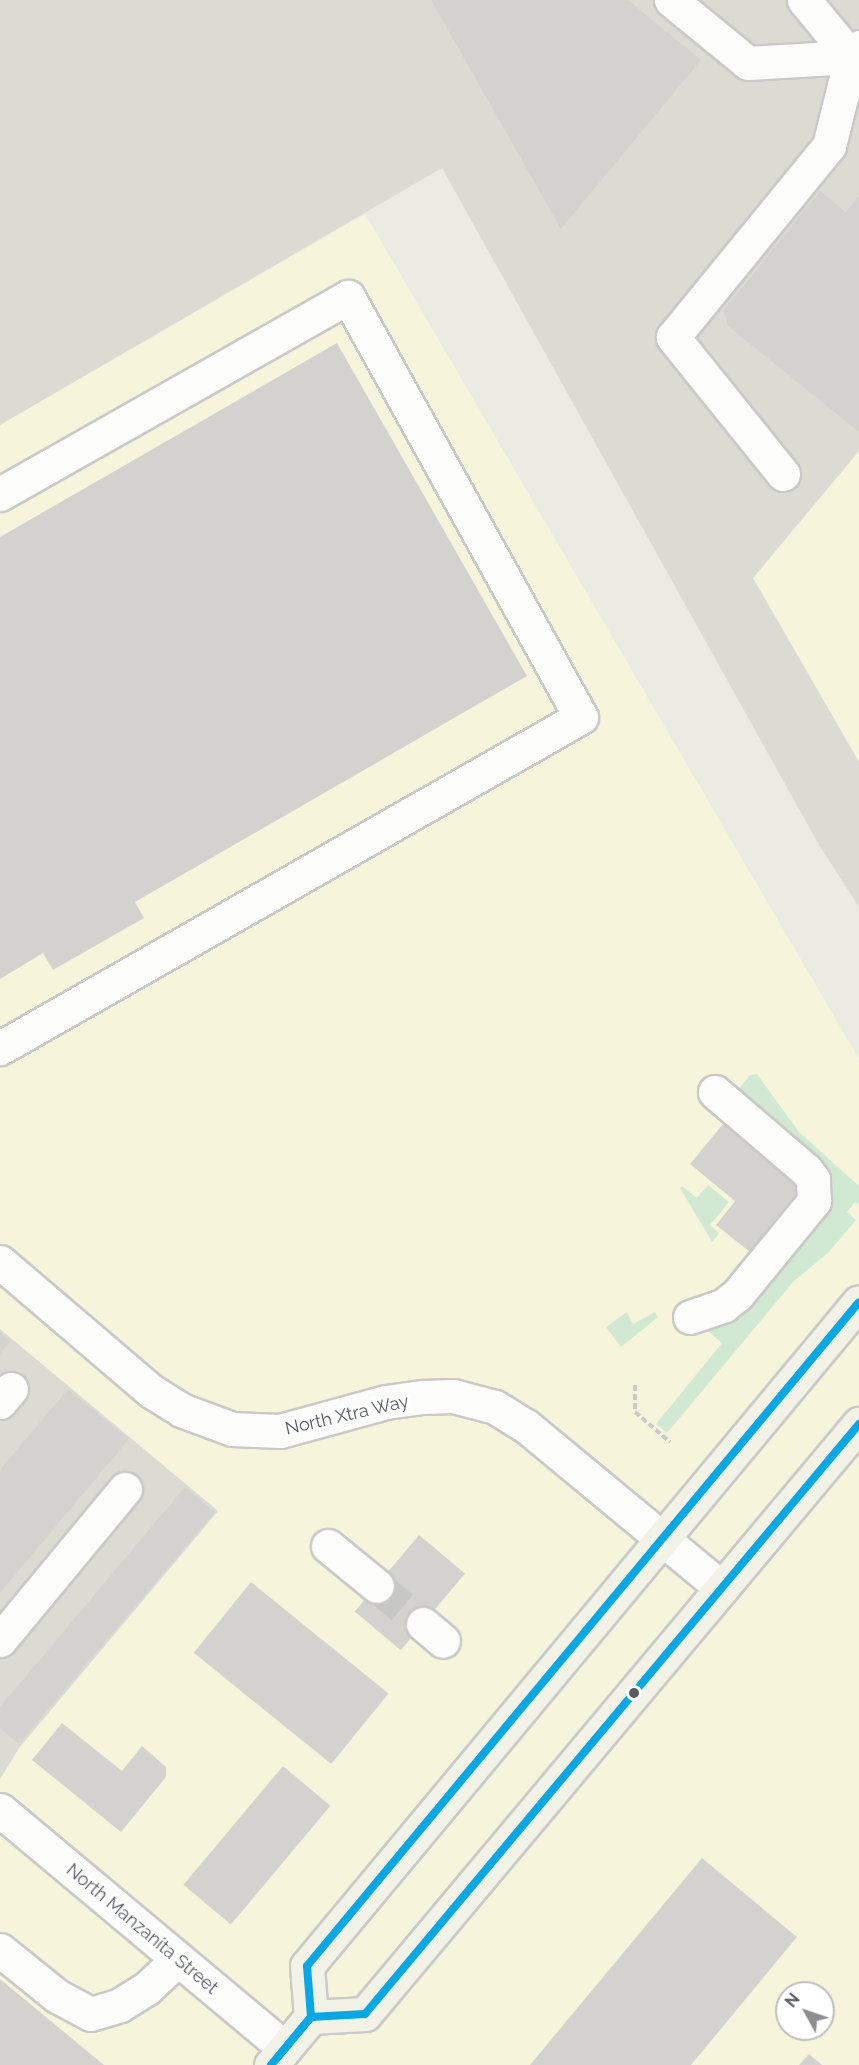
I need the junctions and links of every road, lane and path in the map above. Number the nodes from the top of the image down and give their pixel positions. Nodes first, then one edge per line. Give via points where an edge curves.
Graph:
1 (671, 0) edge
2 (804, 0) edge
3 (855, 52) edge
4 (783, 474) dead end
5 (0, 494) edge
6 (0, 1048) edge
7 (715, 1092) dead end
8 (0, 1262) edge
9 (859, 1302) edge
10 (690, 1317) dead end
11 (635, 1385) dead end
12 (859, 1424) edge
13 (670, 1442) dead end
14 (125, 1489) dead end
15 (662, 1538) junction
16 (328, 1546) dead end
17 (377, 1586) tunnel mouth
18 (722, 1588) junction
19 (0, 1640) edge
20 (0, 1810) edge
21 (0, 1950) edge
22 (178, 1959) junction
23 (311, 2017) junction
24 (278, 2057) edge

1 - 3 street via 748,63
2 - 3 street
3 - 4 street via 829,146 674,337
5 - 6 street via 348,297 582,717
7 - 10 street via 806,1170 813,1179 814,1201 737,1295 724,1305
8 - 15 street, North Xtra Way via 151,1391 206,1421 232,1429 280,1431 386,1402 453,1396 495,1407 526,1426
9 - 15 main road
11 - 13 path via 635,1412
12 - 18 main road
14 - 19 street
15 - 18 street, North Xtra Way
15 - 23 main road via 308,1966
16 - 17 street
18 - 23 main road via 365,2014
20 - 22 street, North Manzanita Street
21 - 22 street via 57,1996 92,2014 120,2005 146,1989
22 - 24 street, North Manzanita Street
23 - 24 main road

